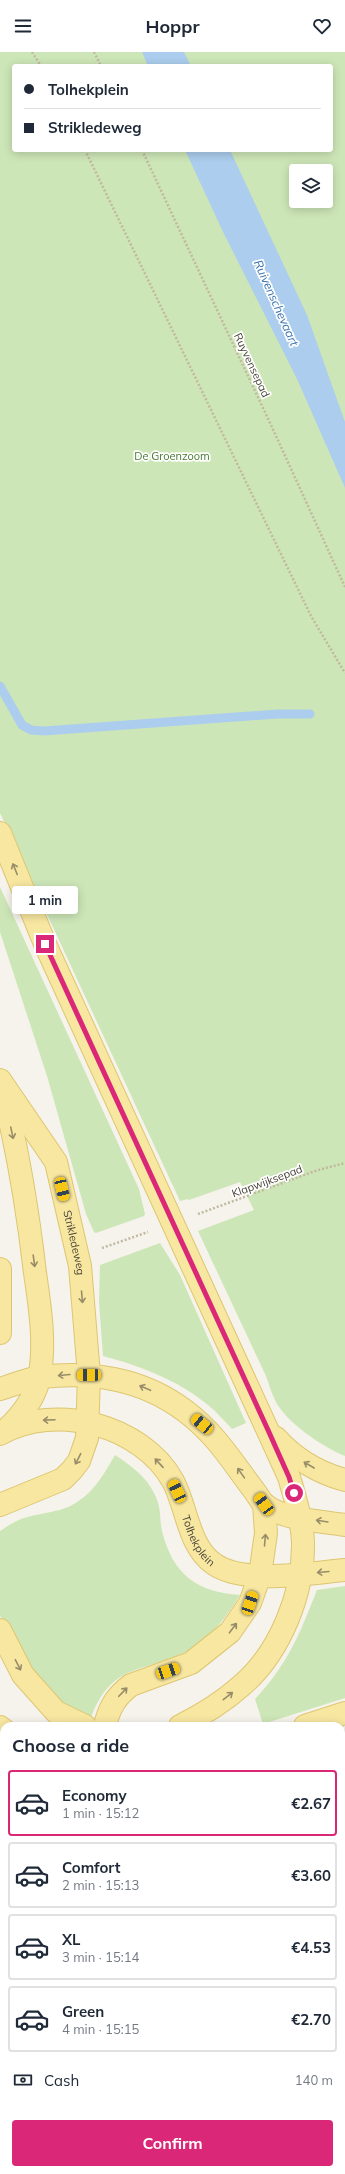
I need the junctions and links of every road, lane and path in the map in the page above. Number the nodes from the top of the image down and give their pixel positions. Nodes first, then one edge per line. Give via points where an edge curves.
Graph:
1 (32, 52) edge
2 (94, 52) edge
3 (40, 64) edge
4 (100, 64) edge
5 (86, 152) edge
6 (143, 152) edge
7 (345, 587) edge
8 (345, 673) edge
9 (0, 833) edge
10 (0, 1081) edge
11 (345, 1163) edge
12 (195, 1216) dead end
13 (151, 1231) dead end
14 (97, 1250) dead end
15 (0, 1269) edge
16 (0, 1333) edge
17 (89, 1375) junction
18 (39, 1378) junction
19 (0, 1389) edge
20 (88, 1422) junction
21 (268, 1430) junction
22 (2, 1432) edge
23 (345, 1480) edge
24 (264, 1504) junction
25 (0, 1505) edge
26 (300, 1518) junction
27 (345, 1525) edge
28 (345, 1570) edge
29 (301, 1574) junction
30 (260, 1575) junction
31 (0, 1630) edge
32 (345, 1713) edge
33 (77, 1722) edge
34 (106, 1722) edge
35 (190, 1722) edge
36 (317, 1722) edge

1 - 3 path
2 - 4 path
5 - 8 path via 311,616
6 - 7 path, Ruyvensepad
21 -> 9 main road via 45,944
10 -> 17 main road, Strikledeweg via 56,1162 80,1266
10 -> 18 main road, Strikledeweg via 16,1153 34,1267 41,1329
11 - 12 path, Klapwijksepad via 318,1170
13 - 14 path
15 - 16 main road
17 -> 18 main road
17 - 20 main road
24 -> 17 main road via 228,1454 202,1424 187,1412 145,1388 116,1378
18 - 19 main road
18 - 22 main road, Tolhekplein via 26,1407
20 -> 22 main road, Tolhekplein via 35,1421
20 -> 25 main road via 87,1438 79,1461 63,1479
30 -> 20 main road, Tolhekplein via 231,1571 205,1556 198,1545 172,1480 159,1463 109,1427
23 -> 21 main road via 307,1464
21 - 26 main road via 289,1477
24 - 26 main road via 287,1516
30 -> 24 main road via 266,1533
27 -> 26 main road
26 - 29 main road via 303,1542
28 -> 29 main road, Tolhekplein
29 - 30 main road, Tolhekplein
35 -> 29 main road via 228,1697 255,1672 282,1630 292,1608
34 -> 30 main road via 113,1703 131,1685 191,1663 230,1632 250,1603
31 -> 33 main road via 23,1675 56,1712
32 - 36 main road

